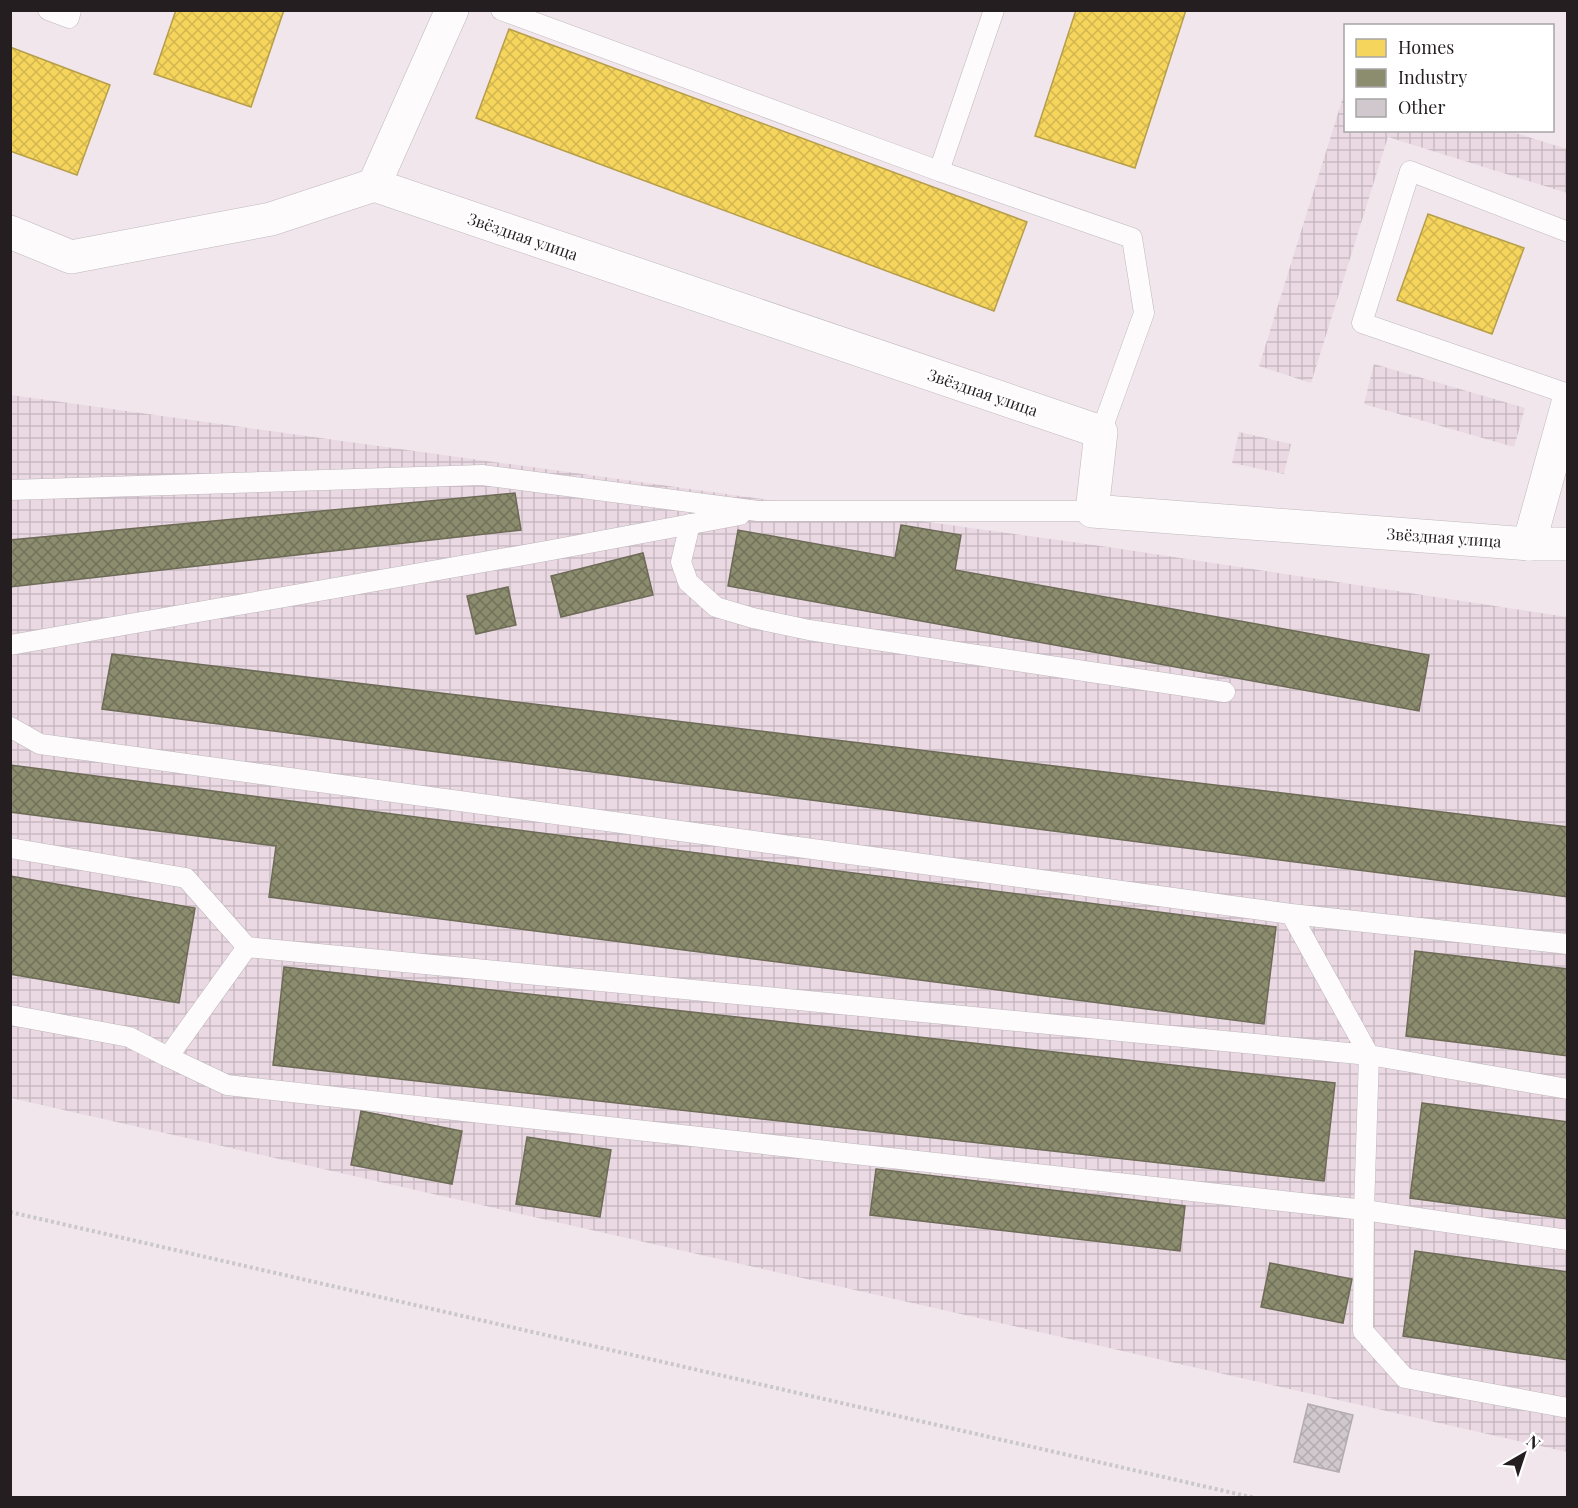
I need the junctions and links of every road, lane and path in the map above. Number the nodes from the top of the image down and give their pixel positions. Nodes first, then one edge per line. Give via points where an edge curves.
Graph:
1 (48, 10) edge
2 (71, 10) edge
3 (452, 10) edge
4 (501, 10) edge
5 (994, 10) edge
6 (939, 171) junction
7 (374, 185) junction
8 (10, 232) edge
9 (1568, 232) edge
10 (1568, 394) edge
11 (1568, 403) edge
12 (1101, 432) junction
13 (10, 490) edge
14 (758, 511) junction
15 (1092, 512) junction
16 (690, 524) junction
17 (1529, 544) junction
18 (1568, 544) edge
19 (10, 645) edge
20 (1225, 692) dead end
21 (10, 727) edge
22 (10, 848) edge
23 (1291, 914) junction
24 (1568, 944) edge
25 (246, 947) junction
26 (10, 1016) edge
27 (1369, 1055) junction
28 (168, 1057) junction
29 (1568, 1089) edge
30 (1364, 1210) junction
31 (10, 1212) edge
32 (1568, 1240) edge
33 (1568, 1408) edge
34 (1255, 1497) edge

1 - 2 lane via 69,18
3 - 7 street
4 - 6 lane
5 - 6 lane
6 - 12 lane via 1132,238 1144,313
7 - 8 street via 271,219 71,257
7 - 12 street, Звёздная улица
9 - 10 lane via 1410,171 1362,323
11 - 17 street
12 - 15 street
13 - 14 lane via 482,475
14 - 15 lane
14 - 16 lane
15 - 17 street, Звёздная улица
16 - 19 lane
16 - 20 lane via 681,562 688,582 716,607 809,630
17 - 18 street, Звёздная улица
21 - 23 lane via 40,744
22 - 25 lane via 186,878
23 - 24 lane
23 - 27 lane
25 - 27 lane
25 - 28 lane
26 - 28 lane via 129,1037
27 - 29 lane
27 - 30 lane
28 - 30 lane via 227,1085
30 - 32 lane
30 - 33 lane via 1363,1331 1405,1378
31 - 34 path

